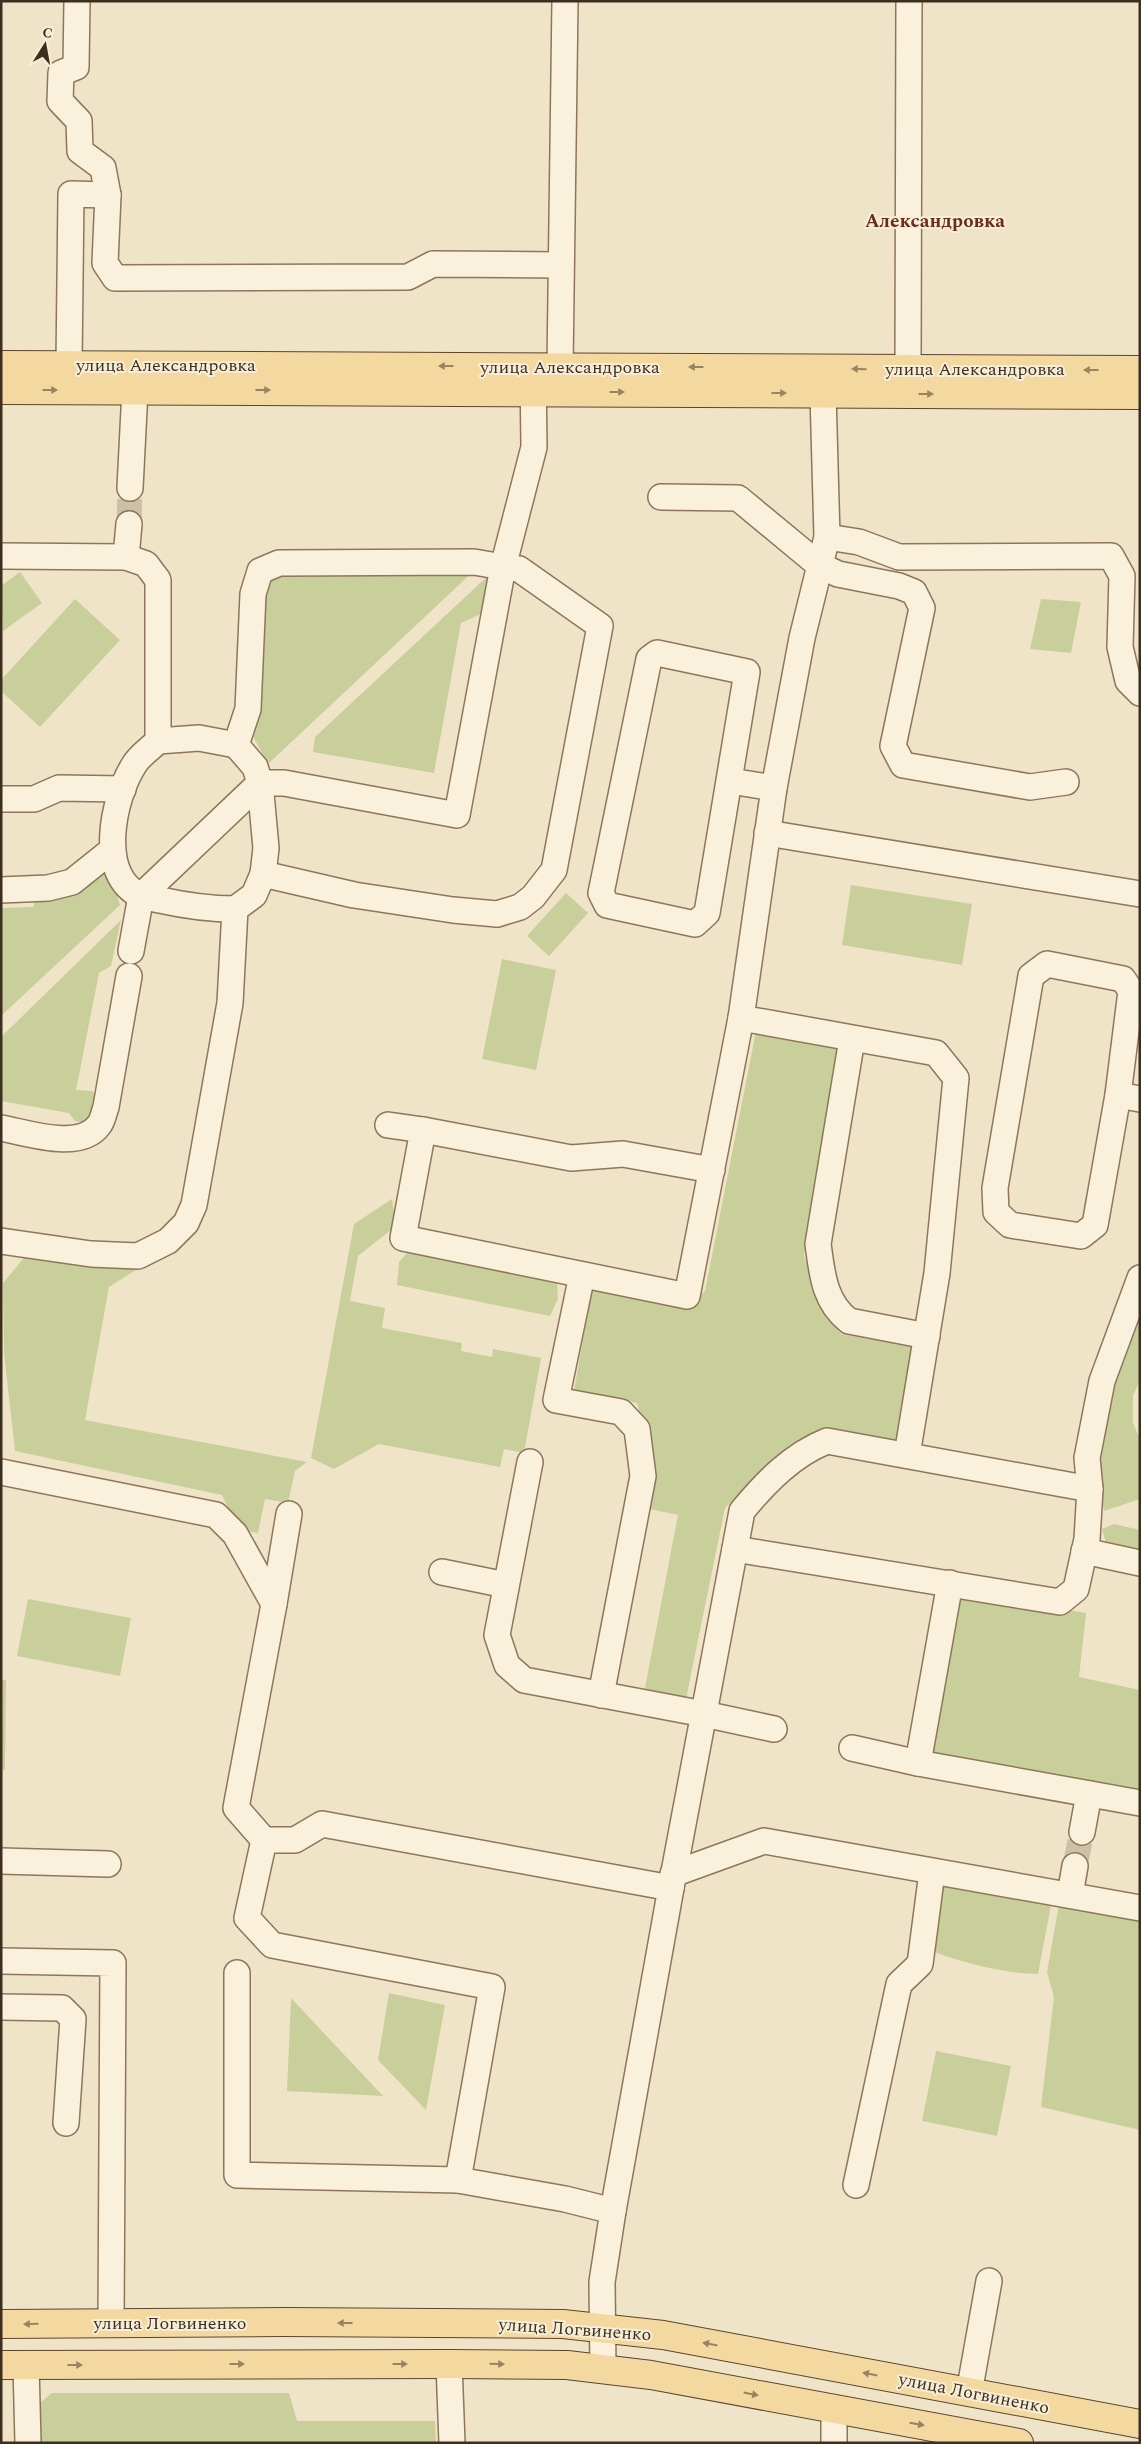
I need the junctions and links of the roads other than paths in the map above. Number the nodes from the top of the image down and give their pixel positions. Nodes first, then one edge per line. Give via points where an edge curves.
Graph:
1 (77, 1) edge
2 (565, 1) edge
3 (909, 1) edge
4 (108, 194) junction
5 (560, 265) junction
6 (1, 365) edge
7 (69, 365) junction
8 (560, 366) junction
9 (908, 369) junction
10 (1140, 370) edge
11 (533, 379) junction
12 (1, 390) edge
13 (136, 390) junction
14 (823, 393) junction
15 (1140, 395) edge
16 (130, 488) tunnel mouth
17 (661, 497) dead end
18 (129, 524) tunnel mouth
19 (827, 538) junction
20 (1, 556) edge
21 (126, 557) junction
22 (819, 565) junction
23 (504, 567) junction
24 (1140, 693) edge
25 (158, 741) junction
26 (236, 745) junction
27 (730, 781) junction
28 (1066, 782) dead end
29 (260, 783) junction
30 (774, 788) junction
31 (123, 789) junction
32 (1, 799) edge
33 (767, 833) junction
34 (112, 850) junction
35 (263, 874) junction
36 (1, 890) edge
37 (1140, 894) edge
38 (141, 896) junction
39 (235, 909) junction
40 (131, 951) dead end
41 (129, 976) dead end
42 (742, 1018) junction
43 (852, 1039) junction
44 (1129, 1097) edge
45 (388, 1125) dead end
46 (1, 1128) edge
47 (422, 1130) junction
48 (712, 1170) junction
49 (1, 1241) edge
50 (582, 1275) junction
51 (1140, 1278) edge
52 (928, 1336) junction
53 (907, 1455) junction
54 (530, 1462) dead end
55 (1, 1472) edge
56 (1090, 1489) junction
57 (289, 1514) dead end
58 (735, 1549) junction
59 (1084, 1551) junction
60 (1140, 1563) edge
61 (442, 1572) dead end
62 (950, 1583) junction
63 (506, 1585) junction
64 (274, 1604) junction
65 (601, 1695) junction
66 (704, 1714) junction
67 (774, 1729) dead end
68 (852, 1748) dead end
69 (918, 1763) junction
70 (1089, 1794) junction
71 (1140, 1803) edge
72 (1082, 1832) tunnel mouth
73 (264, 1840) junction
74 (1, 1861) edge
75 (108, 1864) dead end
76 (1075, 1866) tunnel mouth
77 (932, 1872) junction
78 (672, 1881) junction
79 (1070, 1896) junction
80 (1140, 1908) edge
81 (1, 1961) edge
82 (237, 1973) dead end
83 (1, 2007) edge
84 (66, 2123) dead end
85 (458, 2180) junction
86 (856, 2185) dead end
87 (613, 2211) junction
88 (989, 2281) dead end
89 (111, 2323) junction
90 (1, 2324) edge
91 (601, 2327) junction
92 (449, 2364) junction
93 (14, 2365) edge
94 (602, 2369) junction
95 (969, 2393) junction
96 (834, 2410) junction
97 (1140, 2424) edge
98 (28, 2443) edge
99 (452, 2443) edge
100 (834, 2443) edge
101 (1019, 2443) edge

1 - 4 lane via 76,67 61,73 60,101 79,121 80,151 103,168
2 - 5 lane
3 - 9 lane
4 - 5 lane via 105,263 115,278 408,276 433,264
4 - 7 lane via 71,194
5 - 8 lane
6 - 7 main road, улица Александровка
11 -> 7 main road, улица Александровка
9 -> 8 main road, улица Александровка
8 - 11 main road, улица Александровка
10 -> 9 main road, улица Александровка
13 -> 11 main road, улица Александровка
11 -> 14 main road, улица Александровка
11 - 23 lane via 534,447
12 -> 13 main road, улица Александровка
13 - 16 lane
14 -> 15 main road, улица Александровка
14 - 19 lane
17 - 22 lane via 738,498
18 - 21 lane
19 - 22 lane
19 - 24 lane via 859,542 899,557 1111,556 1122,576 1120,647 1128,681
20 - 21 lane
21 - 25 lane via 146,564 158,580
22 - 28 lane via 838,574 900,586 914,592 922,608 893,746 903,765 1030,787
22 - 30 lane
23 - 26 lane via 474,562 279,563 260,571 253,594 248,710
23 - 29 lane via 457,815 284,783
23 - 35 lane via 519,569 600,626 554,870 533,897 520,907 496,914 354,895
25 - 26 lane via 199,738
25 - 31 lane via 134,765
26 - 29 lane via 255,767
27 - 27 lane via 707,913 696,924 608,905 601,893 649,659 657,653 747,672
27 - 30 lane
29 - 35 lane via 266,848
29 - 38 lane
30 - 33 lane
31 - 32 lane via 59,788 34,799
31 - 34 lane via 115,806
33 - 37 lane
33 - 42 lane
34 - 36 lane via 72,882 48,888
34 - 38 lane via 127,885
35 - 39 lane via 254,895
38 - 39 lane via 197,908
38 - 40 lane
39 - 49 lane via 230,1002 194,1205 186,1223 168,1242 138,1256 91,1254
41 - 46 lane via 106,1107 100,1124 82,1138 68,1139
42 - 43 lane
42 - 48 lane
43 - 52 lane via 818,1244 822,1275 829,1298 838,1313 848,1321
43 - 52 lane via 936,1053 956,1078
44 - 44 lane via 1095,1225 1082,1236 1010,1225 996,1212 995,1188 1031,976 1048,964 1122,979 1131,991
45 - 47 lane
47 - 48 lane via 571,1158 623,1154
47 - 50 lane via 402,1238
48 - 50 lane via 687,1296
50 - 65 lane via 556,1400 621,1412 637,1429 643,1476
51 - 56 lane via 1102,1381 1087,1458
52 - 53 lane
53 - 56 lane
53 - 58 lane via 827,1441 814,1446 762,1486 742,1511
54 - 63 lane
55 - 64 lane via 216,1516 235,1534
56 - 59 lane
57 - 64 lane
58 - 62 lane
58 - 66 lane
59 - 60 lane
59 - 62 lane via 1076,1589 1060,1602
61 - 63 lane
62 - 69 lane
63 - 65 lane via 497,1635 507,1664 524,1680
64 - 73 lane via 236,1808
65 - 66 lane
66 - 67 lane
66 - 78 lane
68 - 69 lane
69 - 70 lane
70 - 71 lane
70 - 72 lane
73 - 78 lane via 294,1840 322,1824
73 - 85 lane via 247,1918 272,1945 492,1987
74 - 75 lane
76 - 79 lane
77 - 78 lane via 764,1841
77 - 79 lane
77 - 86 lane via 920,1964 899,1984
78 - 87 lane
79 - 80 lane
81 - 89 lane via 114,1964
82 - 85 lane via 237,2175
83 - 84 lane via 62,2008 73,2019
85 - 87 lane
87 - 91 lane via 602,2282
88 - 95 lane
89 -> 90 main road, улица Логвиненко
91 -> 89 main road, улица Логвиненко via 454,2323
91 - 94 lane
95 -> 91 main road, улица Логвиненко via 663,2335
93 -> 92 main road, улица Логвиненко
92 -> 94 main road, улица Логвиненко via 567,2365
92 - 99 lane
93 - 98 lane
94 -> 96 main road, улица Логвиненко via 651,2375
95 - 97 main road, улица Логвиненко
96 - 100 lane
96 -> 101 main road, улица Логвиненко

